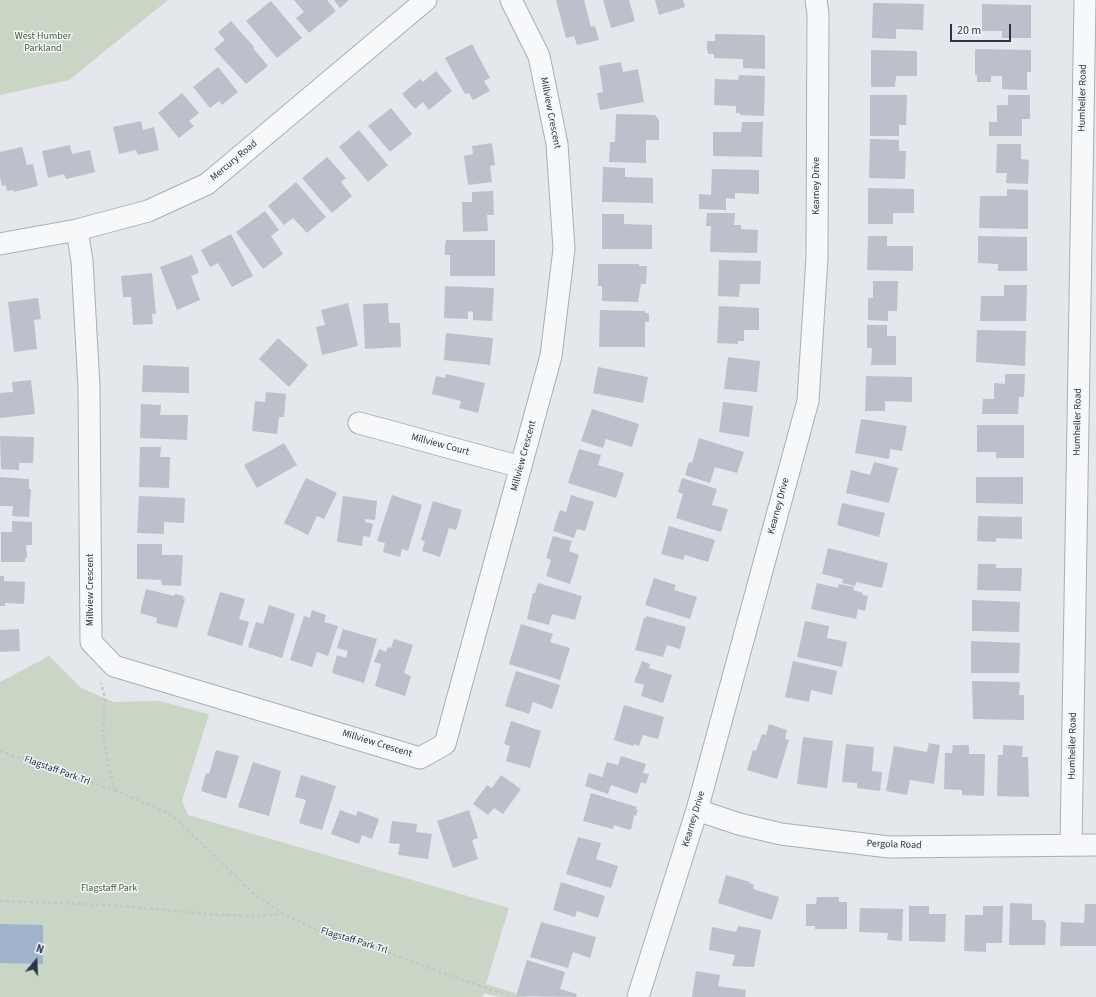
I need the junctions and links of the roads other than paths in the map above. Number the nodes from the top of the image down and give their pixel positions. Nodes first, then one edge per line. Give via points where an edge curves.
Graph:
1 (426, 0) edge
2 (511, 0) edge
3 (816, 0) edge
4 (1084, 0) edge
5 (77, 230) junction
6 (0, 244) edge
7 (359, 423) dead end
8 (521, 467) junction
9 (697, 810) junction
10 (1071, 844) junction
11 (1096, 845) edge
12 (638, 997) edge

1 - 5 street, Mercury Road via 207,184 148,211
2 - 8 street, Millview Crescent via 539,56 557,144 564,249 551,356
3 - 9 street, Kearney Drive via 817,258 808,401
4 - 10 street, Humheller Road
5 - 6 street, Mercury Road
5 - 8 street, Millview Crescent via 82,261 89,387 91,642 114,666 420,758 445,744
7 - 8 street, Millview Court
9 - 10 street, Pergola Road via 781,834 889,847
9 - 12 street, Kearney Drive
10 - 11 street, Pergola Road

